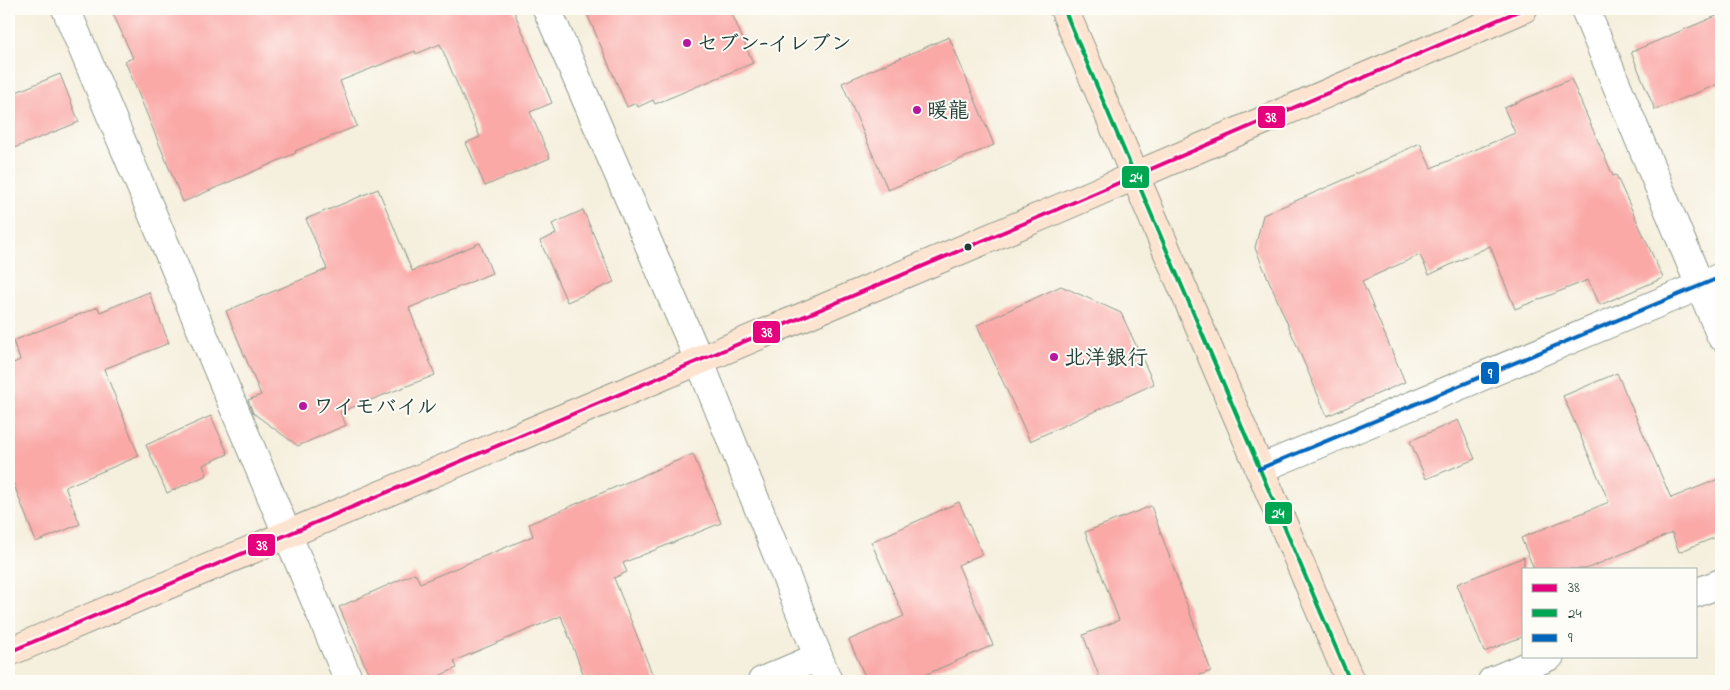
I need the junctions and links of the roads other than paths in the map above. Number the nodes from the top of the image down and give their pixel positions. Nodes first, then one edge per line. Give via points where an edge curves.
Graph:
1 (66, 9) edge
2 (547, 9) edge
3 (1064, 9) edge
4 (1523, 9) edge
5 (1585, 9) edge
6 (1136, 174) junction
7 (1711, 282) edge
8 (1721, 336) edge
9 (699, 360) junction
10 (1260, 469) junction
11 (289, 534) junction
12 (1721, 583) edge
13 (1698, 592) edge
14 (9, 652) edge
15 (1545, 658) edge
16 (823, 669) edge
17 (349, 681) edge
18 (762, 681) edge
19 (1350, 681) edge
20 (1492, 681) edge

1 - 11 street
2 - 9 street
3 - 6 main road
4 - 6 main road
5 - 7 street
6 - 9 main road
6 - 10 main road
7 - 8 street
7 - 10 street
9 - 11 main road
9 - 16 street
10 - 19 main road
11 - 14 main road
11 - 17 street
12 - 13 street
15 - 20 street
16 - 18 street

